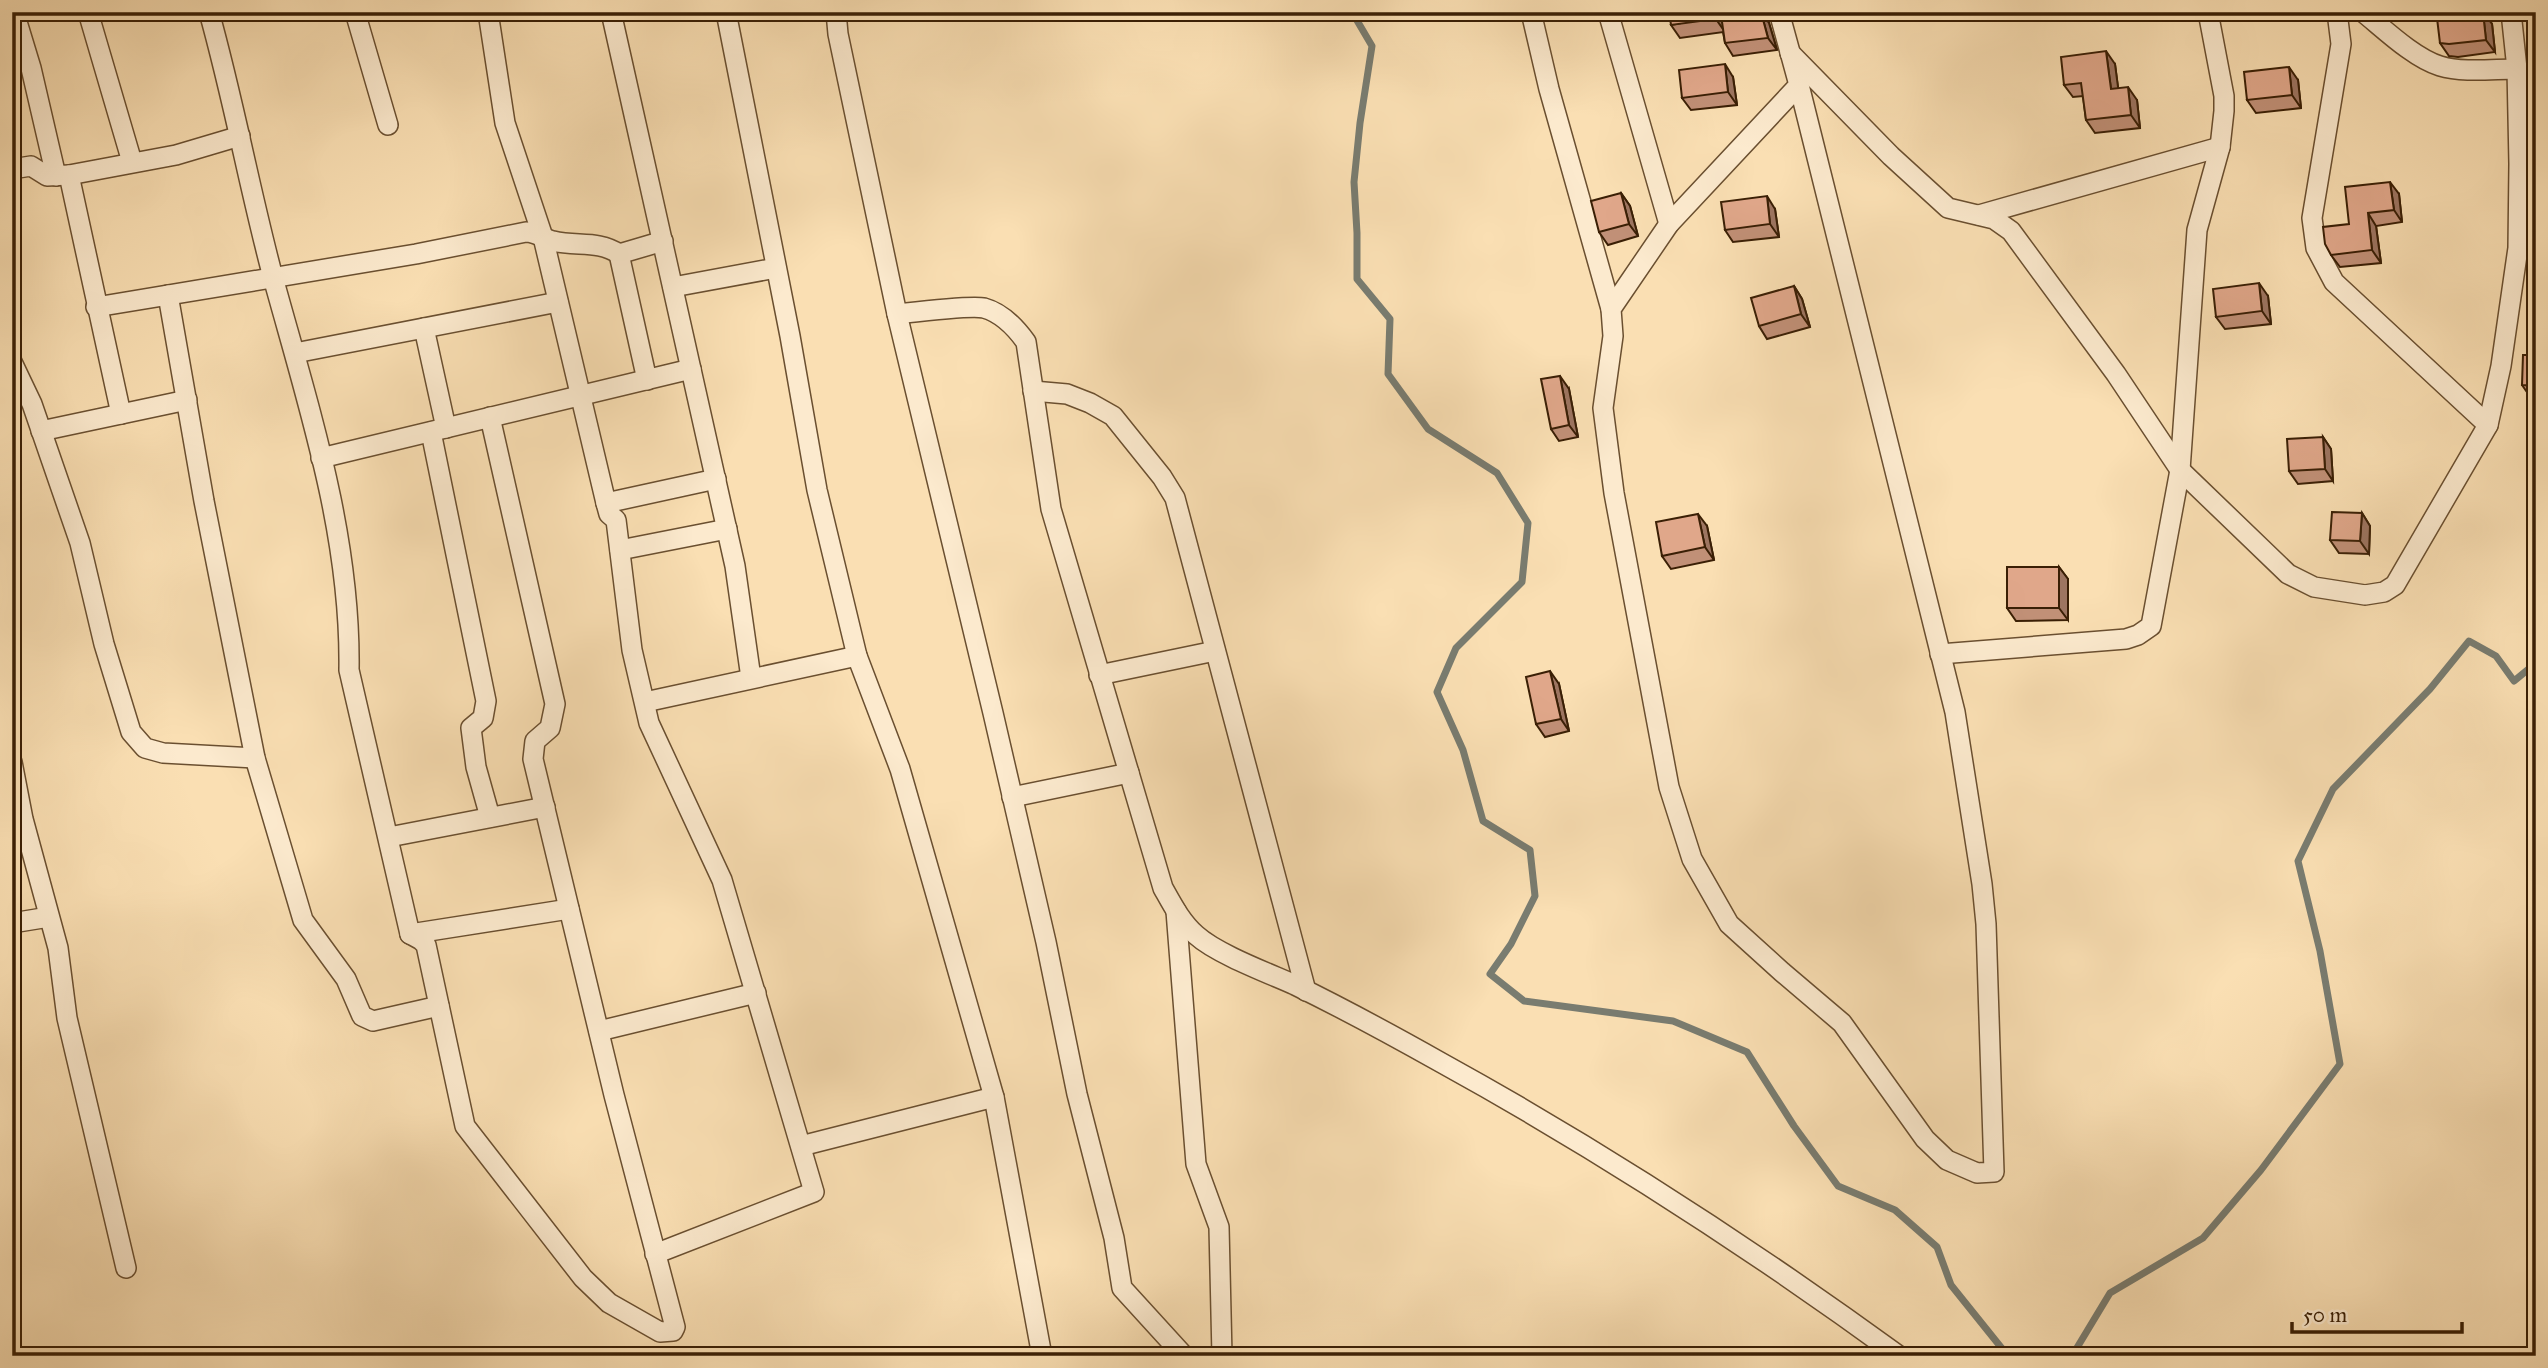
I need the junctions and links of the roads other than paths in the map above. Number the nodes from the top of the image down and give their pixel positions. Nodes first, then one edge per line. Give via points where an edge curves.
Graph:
1 (14, 12) edge
2 (88, 12) edge
3 (209, 12) edge
4 (355, 12) edge
5 (488, 12) edge
6 (611, 12) edge
7 (726, 12) edge
8 (836, 12) edge
9 (1531, 12) edge
10 (1608, 12) edge
11 (1779, 12) edge
12 (2208, 12) edge
13 (2337, 12) edge
14 (2364, 12) edge
15 (2511, 12) edge
16 (1790, 52) junction
17 (2517, 69) junction
18 (1799, 85) junction
19 (388, 125) dead end
20 (240, 136) junction
21 (2221, 147) junction
22 (132, 162) junction
23 (12, 169) edge
24 (63, 176) junction
25 (1978, 215) junction
26 (1669, 224) junction
27 (543, 237) junction
28 (663, 241) junction
29 (619, 254) junction
30 (776, 268) junction
31 (273, 279) junction
32 (673, 287) junction
33 (168, 295) junction
34 (558, 302) junction
35 (96, 307) junction
36 (1611, 309) junction
37 (897, 314) junction
38 (424, 328) junction
39 (295, 353) junction
40 (12, 362) edge
41 (691, 369) junction
42 (647, 380) junction
43 (1033, 391) junction
44 (580, 396) junction
45 (187, 400) junction
46 (121, 414) junction
47 (490, 417) junction
48 (2488, 425) junction
49 (41, 430) junction
50 (438, 430) junction
51 (321, 458) junction
52 (2180, 470) junction
53 (716, 479) junction
54 (606, 503) junction
55 (727, 529) junction
56 (620, 550) junction
57 (1215, 651) junction
58 (1940, 654) junction
59 (857, 656) junction
60 (1099, 675) junction
61 (751, 678) junction
62 (645, 702) junction
63 (255, 758) junction
64 (12, 762) edge
65 (1129, 773) junction
66 (1012, 797) junction
67 (545, 807) junction
68 (490, 817) junction
69 (389, 837) junction
70 (569, 909) junction
71 (1176, 911) junction
72 (49, 916) junction
73 (12, 923) edge
74 (410, 934) junction
75 (1306, 991) junction
76 (756, 993) junction
77 (439, 1006) junction
78 (599, 1031) junction
79 (994, 1097) junction
80 (801, 1146) junction
81 (655, 1254) junction
82 (126, 1268) dead end
83 (1042, 1356) edge
84 (1184, 1356) edge
85 (1222, 1356) edge
86 (1899, 1356) edge

1 - 24 street
2 - 22 street
3 - 20 street
4 - 19 street
5 - 27 street via 505,123
6 - 28 street
7 - 30 street
8 - 37 street
9 - 36 street
10 - 26 street
11 - 16 street
12 - 21 street via 2224,96
13 - 48 street via 2341,44 2312,218 2316,248 2334,282
14 - 17 street via 2429,62 2451,68
15 - 17 street
16 - 18 street
16 - 25 street via 1948,208
17 - 48 street via 2518,248
18 - 26 street
18 - 58 street
20 - 22 street
20 - 31 street
21 - 25 street
21 - 52 street via 2197,230
22 - 24 street
23 - 24 street via 31,166 47,176
24 - 35 street
25 - 52 street via 2011,231
26 - 36 street
27 - 29 street via 608,246
27 - 31 street via 526,232
27 - 34 street
28 - 29 street
28 - 32 street
29 - 42 street
30 - 32 street
30 - 59 street via 817,490
31 - 33 street
31 - 39 street
32 - 41 street
33 - 35 street
33 - 45 street
34 - 38 street
34 - 44 street
35 - 46 street
36 - 58 street via 1603,408 1614,493 1669,787 1692,859 1730,923 1842,1023 1925,1139 1947,1160 1977,1173 1994,1172 1982,884 1955,712
37 - 43 street via 983,308 1003,318 1026,342
37 - 66 street
38 - 39 street
38 - 50 street
39 - 51 street
40 - 49 street
41 - 42 street
41 - 53 street
42 - 44 street
43 - 57 street via 1067,394 1114,416 1162,477 1175,499
43 - 60 street via 1051,509
44 - 47 street
44 - 54 street
45 - 46 street
45 - 63 street
46 - 49 street
47 - 50 street
47 - 67 street via 555,704 550,728 535,741 533,750
48 - 52 street via 2395,585 2365,595 2314,587 2288,574
49 - 63 street via 80,543 131,732 145,748 163,753
50 - 51 street
50 - 68 street via 486,701 482,718 471,728
51 - 69 street via 344,564 349,670
52 - 58 street via 2151,626 2126,639
53 - 54 street
53 - 55 street
54 - 56 street via 616,520
55 - 56 street
55 - 61 street
56 - 62 street via 632,650
57 - 60 street
57 - 75 street
59 - 61 street
59 - 79 street via 900,769
60 - 65 street
61 - 62 street
62 - 76 street via 649,723 722,880
63 - 77 street via 303,920 346,979 362,1016 373,1021
64 - 72 street
65 - 66 street
65 - 71 street via 1163,888
66 - 84 street via 1122,1288
67 - 68 street
67 - 70 street
68 - 69 street
69 - 74 street
70 - 74 street
70 - 78 street
71 - 75 street via 1196,936
71 - 85 street via 1196,1164 1219,1227
72 - 73 street
72 - 82 street via 67,1018
74 - 77 street via 426,945
75 - 86 street via 1504,1097 1663,1194
76 - 78 street
76 - 80 street
77 - 81 street via 466,1126 583,1278 609,1303 667,1333 675,1327
78 - 81 street
79 - 80 street
79 - 83 street
80 - 81 street via 814,1194

